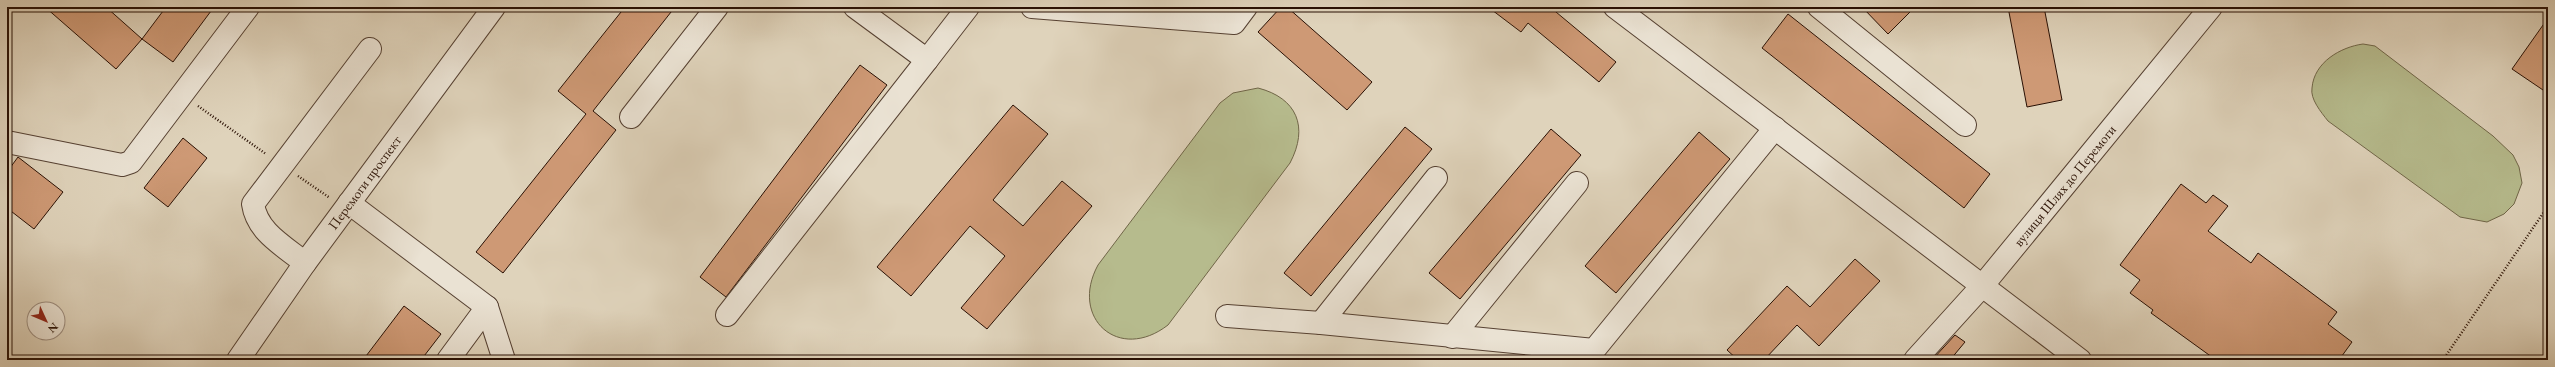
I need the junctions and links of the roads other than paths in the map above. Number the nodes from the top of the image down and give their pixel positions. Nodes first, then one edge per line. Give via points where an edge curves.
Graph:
1 (248, 7) edge
2 (494, 7) edge
3 (717, 7) edge
4 (855, 7) edge
5 (968, 7) edge
6 (1032, 7) edge
7 (1246, 7) edge
8 (1615, 7) edge
9 (1819, 7) edge
10 (2211, 7) edge
11 (1125, 10) edge
12 (370, 49) dead end
13 (927, 60) junction
14 (631, 117) dead end
15 (1965, 125) dead end
16 (1775, 128) junction
17 (7, 142) edge
18 (1436, 178) dead end
19 (1577, 183) dead end
20 (347, 206) junction
21 (305, 263) junction
22 (1983, 285) junction
23 (488, 308) junction
24 (728, 315) dead end
25 (1227, 316) dead end
26 (1321, 323) junction
27 (1452, 337) junction
28 (238, 360) edge
29 (448, 360) edge
30 (504, 360) edge
31 (1915, 360) edge
32 (2080, 360) edge

1 - 17 street via 131,162 122,165
2 - 20 street, Перемоги проспект
3 - 14 street
4 - 13 street
5 - 13 street
6 - 11 street
7 - 11 street via 1234,22
8 - 16 street
9 - 15 street
10 - 22 street, вулиця Шлях до Перемоги
12 - 21 street via 252,204 254,216 260,227
13 - 24 street
16 - 22 street
16 - 27 street via 1594,350
18 - 26 street
19 - 27 street
20 - 21 street, Перемоги проспект
20 - 23 street
21 - 28 street, Перемоги проспект
22 - 31 street, вулиця Шлях до Перемоги
22 - 32 street
23 - 29 street
23 - 30 street
25 - 26 street
26 - 27 street

